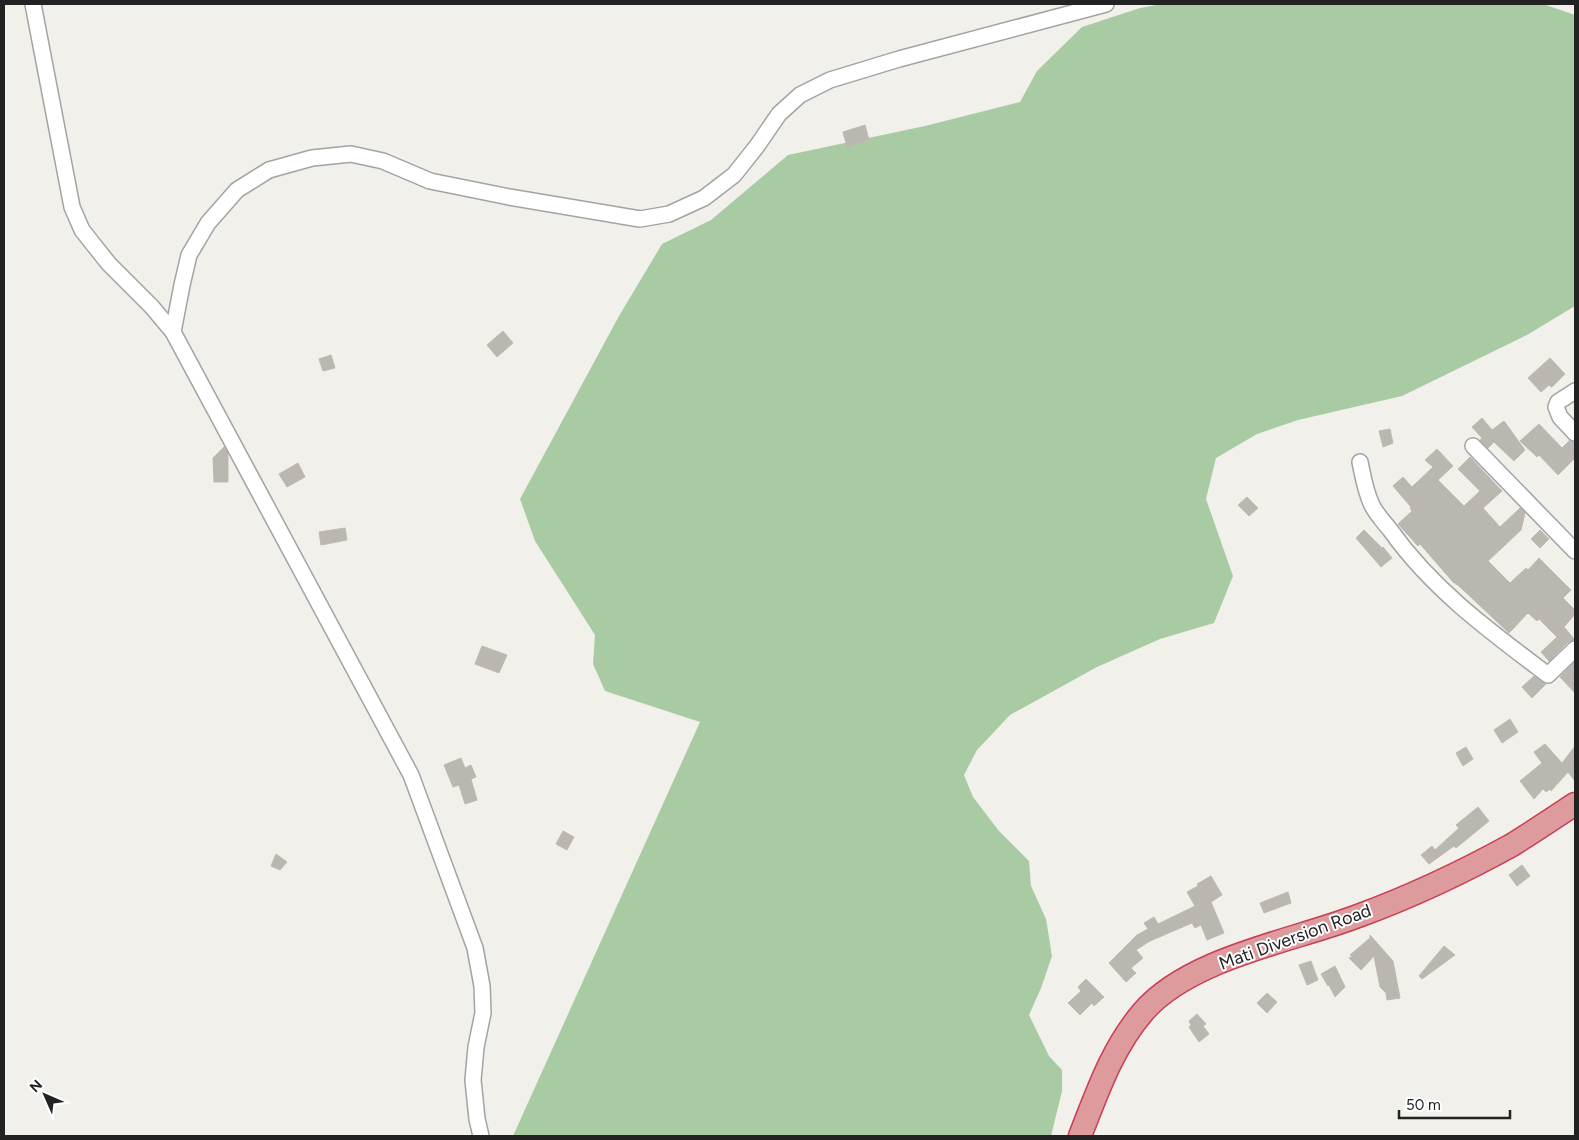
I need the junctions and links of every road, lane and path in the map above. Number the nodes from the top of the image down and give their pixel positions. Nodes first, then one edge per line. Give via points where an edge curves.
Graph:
1 (33, 4) edge
2 (1106, 4) edge
3 (173, 332) junction
4 (1575, 391) edge
5 (1575, 433) edge
6 (1473, 446) dead end
7 (1360, 462) dead end
8 (1575, 551) edge
9 (1575, 649) edge
10 (1575, 804) edge
11 (481, 1136) edge
12 (1080, 1136) edge

1 - 3 street via 72,207 82,230 109,264
2 - 3 street via 830,80 800,95 779,114 734,175 704,198 669,214 640,219 509,197 430,181 383,161 351,154 312,158 269,170 238,190 208,223 189,255
3 - 11 street via 411,776 476,948 483,1014 472,1080
4 - 5 street via 1558,402 1556,407 1560,417
6 - 8 street
7 - 9 street via 1371,504 1400,544 1457,604 1548,675
10 - 12 highway, Mati Diversion Road via 1512,845 1437,883 1357,917 1226,960 1169,989 1144,1011 1123,1039

